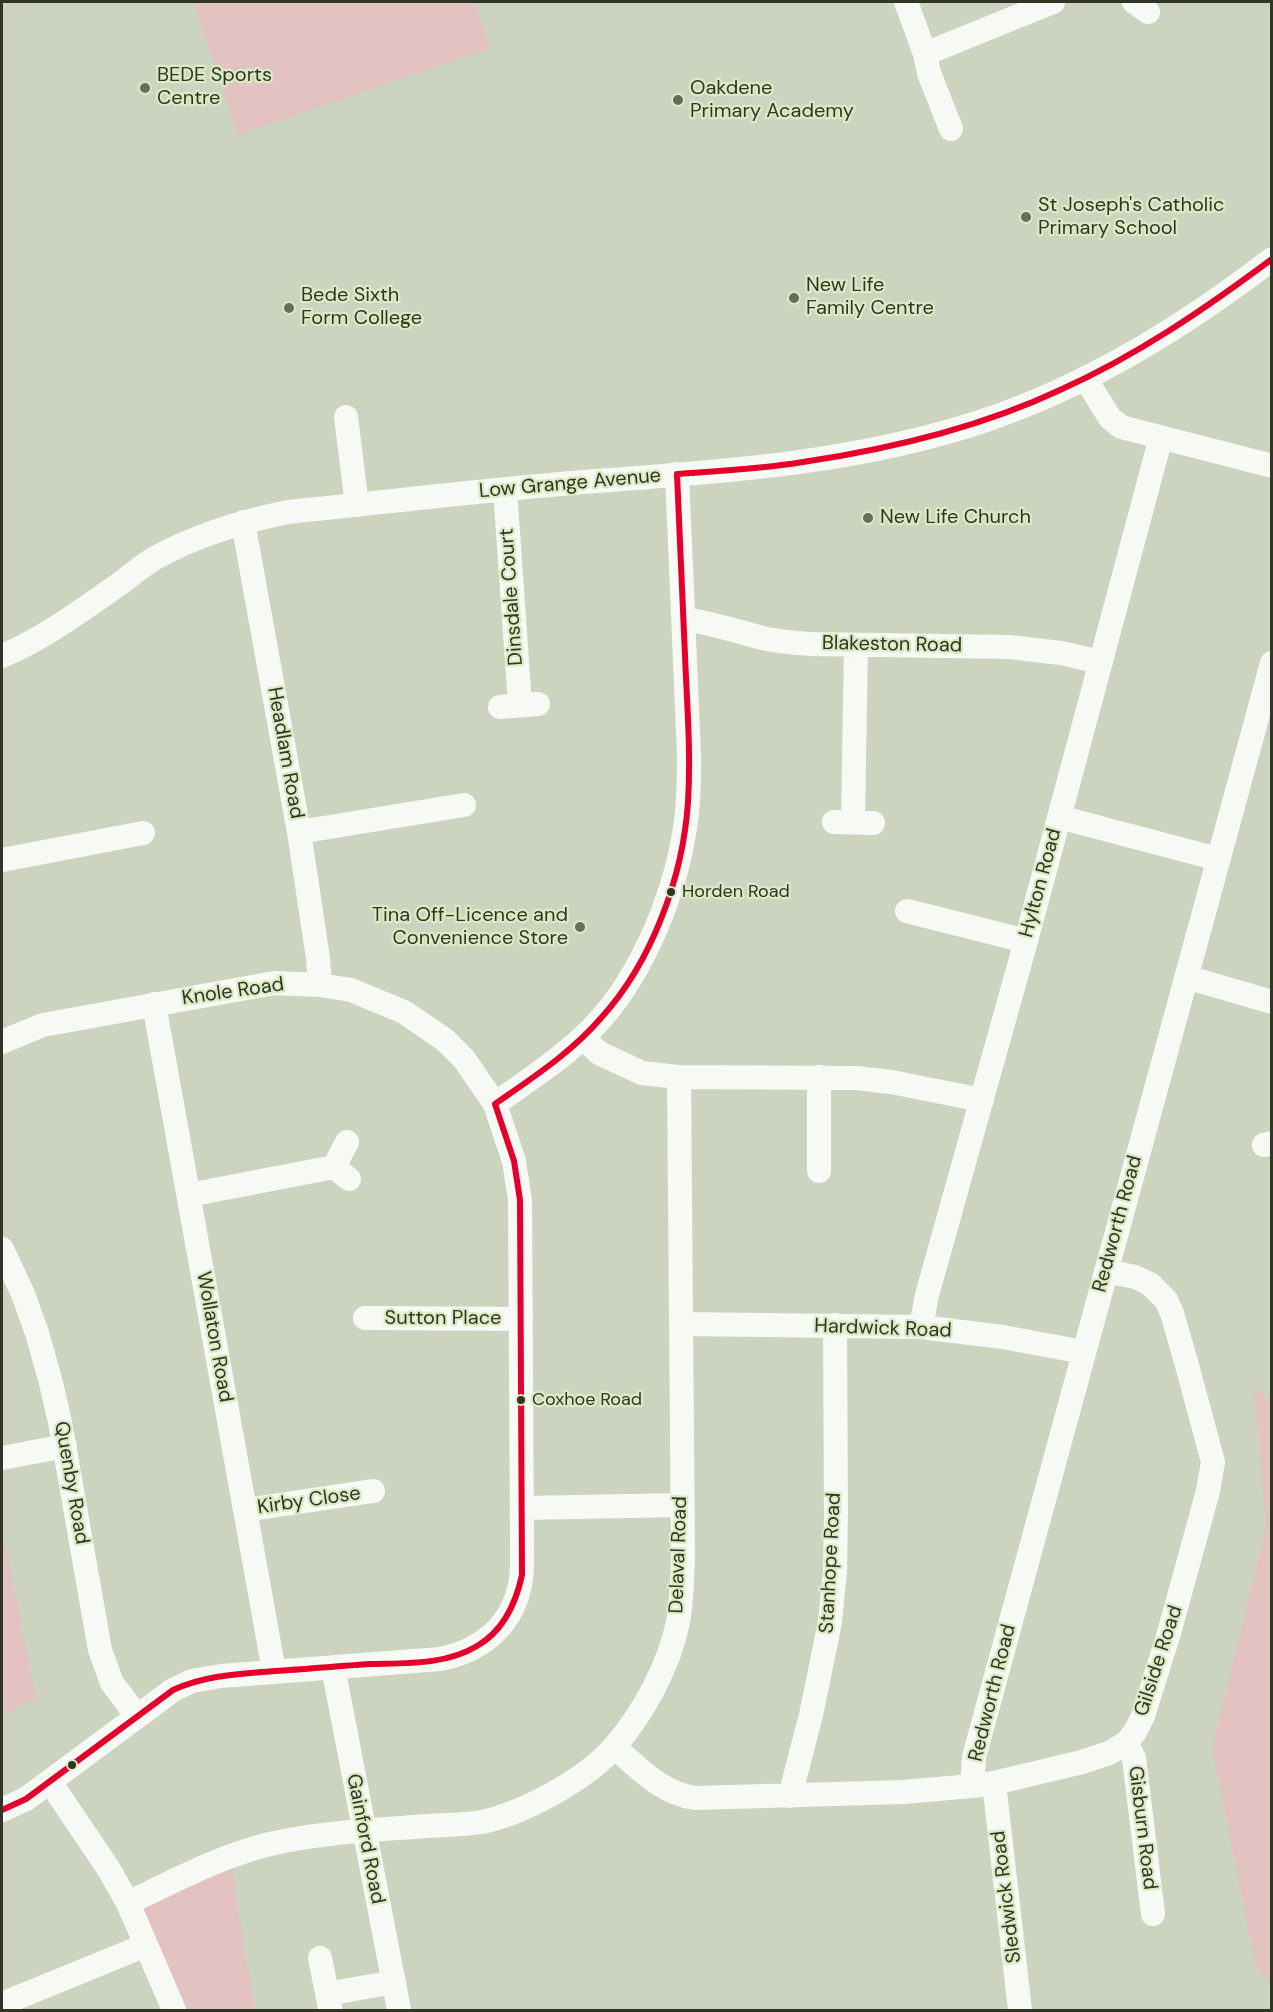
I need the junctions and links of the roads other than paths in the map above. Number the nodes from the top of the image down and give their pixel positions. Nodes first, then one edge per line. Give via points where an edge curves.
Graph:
1 (906, 2) edge
2 (1053, 2) edge
3 (925, 54) junction
4 (951, 129) dead end
5 (1272, 259) edge
6 (1085, 378) junction
7 (346, 417) dead end
8 (1161, 437) junction
9 (1272, 466) edge
10 (677, 474) junction
11 (505, 489) junction
12 (357, 505) junction
13 (243, 522) junction
14 (684, 619) junction
15 (856, 645) junction
16 (2, 656) edge
17 (1101, 662) junction
18 (1272, 663) edge
19 (519, 705) dead end
20 (469, 805) dead end
21 (1059, 817) junction
22 (853, 823) dead end
23 (299, 832) junction
24 (144, 833) dead end
25 (1218, 859) junction
26 (2, 860) edge
27 (906, 915) dead end
28 (1026, 941) junction
29 (1186, 977) junction
30 (320, 985) junction
31 (1272, 1002) edge
32 (154, 1004) junction
33 (583, 1038) junction
34 (2, 1041) edge
35 (679, 1077) junction
36 (819, 1077) junction
37 (982, 1100) junction
38 (495, 1104) junction
39 (347, 1142) dead end
40 (820, 1172) dead end
41 (189, 1195) junction
42 (2, 1248) edge
43 (1106, 1271) junction
44 (365, 1318) dead end
45 (521, 1319) junction
46 (681, 1324) junction
47 (835, 1325) junction
48 (921, 1328) junction
49 (1083, 1352) junction
50 (64, 1446) junction
51 (2, 1458) edge
52 (377, 1491) dead end
53 (682, 1506) junction
54 (522, 1508) junction
55 (245, 1510) junction
56 (333, 1667) junction
57 (274, 1671) junction
58 (137, 1716) junction
59 (1126, 1743) junction
60 (614, 1747) junction
61 (50, 1782) junction
62 (983, 1785) junction
63 (790, 1796) junction
64 (2, 1810) edge
65 (364, 1830) junction
66 (128, 1904) junction
67 (1153, 1914) dead end
68 (146, 1945) junction
69 (320, 1958) dead end
70 (394, 1982) junction
71 (329, 2002) edge
72 (2, 2004) edge
73 (174, 2010) edge
74 (399, 2010) edge
75 (1020, 2010) edge

1 - 3 street
2 - 3 street
3 - 4 street
5 - 6 street, Low Grange Avenue via 1158,339
6 - 8 street via 1110,418 1121,427
6 - 10 street, Low Grange Avenue via 1021,407 921,438 816,461
7 - 12 street
8 - 9 street
8 - 17 street, Hylton Road
10 - 11 street, Low Grange Avenue
10 - 14 street
11 - 12 street, Low Grange Avenue
11 - 19 street, Dinsdale Court
12 - 13 street, Low Grange Avenue via 288,512
13 - 16 street, Low Grange Avenue via 155,559 81,610
13 - 23 street, Headlam Road
14 - 15 street, Blakeston Road via 769,639
14 - 33 street via 689,793 677,864 636,967 620,995
15 - 17 street, Blakeston Road via 1010,647
15 - 22 street
17 - 21 street, Hylton Road
18 - 25 street, Redworth Road
20 - 23 street
21 - 25 street
21 - 28 street, Hylton Road
23 - 30 street, Headlam Road
24 - 26 street
25 - 29 street, Redworth Road
27 - 28 street
28 - 37 street, Hylton Road
29 - 31 street
29 - 43 street, Redworth Road
30 - 32 street, Knole Road via 274,983
30 - 38 street, Knole Road via 351,990 377,1000 425,1026 464,1059
32 - 34 street, Knole Road via 43,1025
32 - 41 street, Wollaton Road
33 - 35 street via 598,1053 621,1065 642,1073
33 - 38 street
35 - 36 street
35 - 46 street, Delaval Road
36 - 37 street via 891,1082
36 - 40 street
37 - 48 street, Hylton Road
38 - 45 street, Knole Road via 514,1161 520,1200
39 - 41 street via 342,1173
41 - 55 street, Wollaton Road
42 - 50 street, Quenby Road via 37,1333
43 - 49 street, Redworth Road
43 - 59 street, Gilside Road via 1150,1284 1166,1300 1213,1462 1169,1633 1143,1716
44 - 45 street, Sutton Place
45 - 54 street, Knole Road
46 - 47 street, Hardwick Road
46 - 53 street, Delaval Road
47 - 48 street, Hardwick Road
47 - 63 street, Stanhope Road via 836,1527 830,1622
48 - 49 street, Hardwick Road via 1003,1336
49 - 62 street, Redworth Road via 974,1757
50 - 51 street
50 - 58 street, Quenby Road via 100,1650 112,1683
52 - 55 street, Kirby Close
53 - 54 street
53 - 60 street, Delaval Road via 682,1596 678,1622 670,1650 644,1705
54 - 56 street, Knole Road via 519,1590 512,1609 492,1636 458,1656
55 - 57 street, Wollaton Road
56 - 57 street, Knole Road
56 - 65 street, Gainford Road
57 - 58 street, Knole Road via 192,1681
58 - 61 street, Knole Road
59 - 62 street via 1082,1762
59 - 67 street, Gisburn Road via 1134,1758
60 - 63 street via 663,1788 679,1796
60 - 65 street, Delaval Road via 580,1776 507,1815 480,1822
61 - 64 street, Knole Road
61 - 66 street
62 - 63 street
62 - 75 street, Sledwick Road
65 - 66 street, Delaval Road via 290,1840 230,1855
65 - 70 street, Gainford Road
66 - 68 street
68 - 72 street
68 - 73 street
69 - 71 street
70 - 71 street
70 - 74 street, Gainford Road

